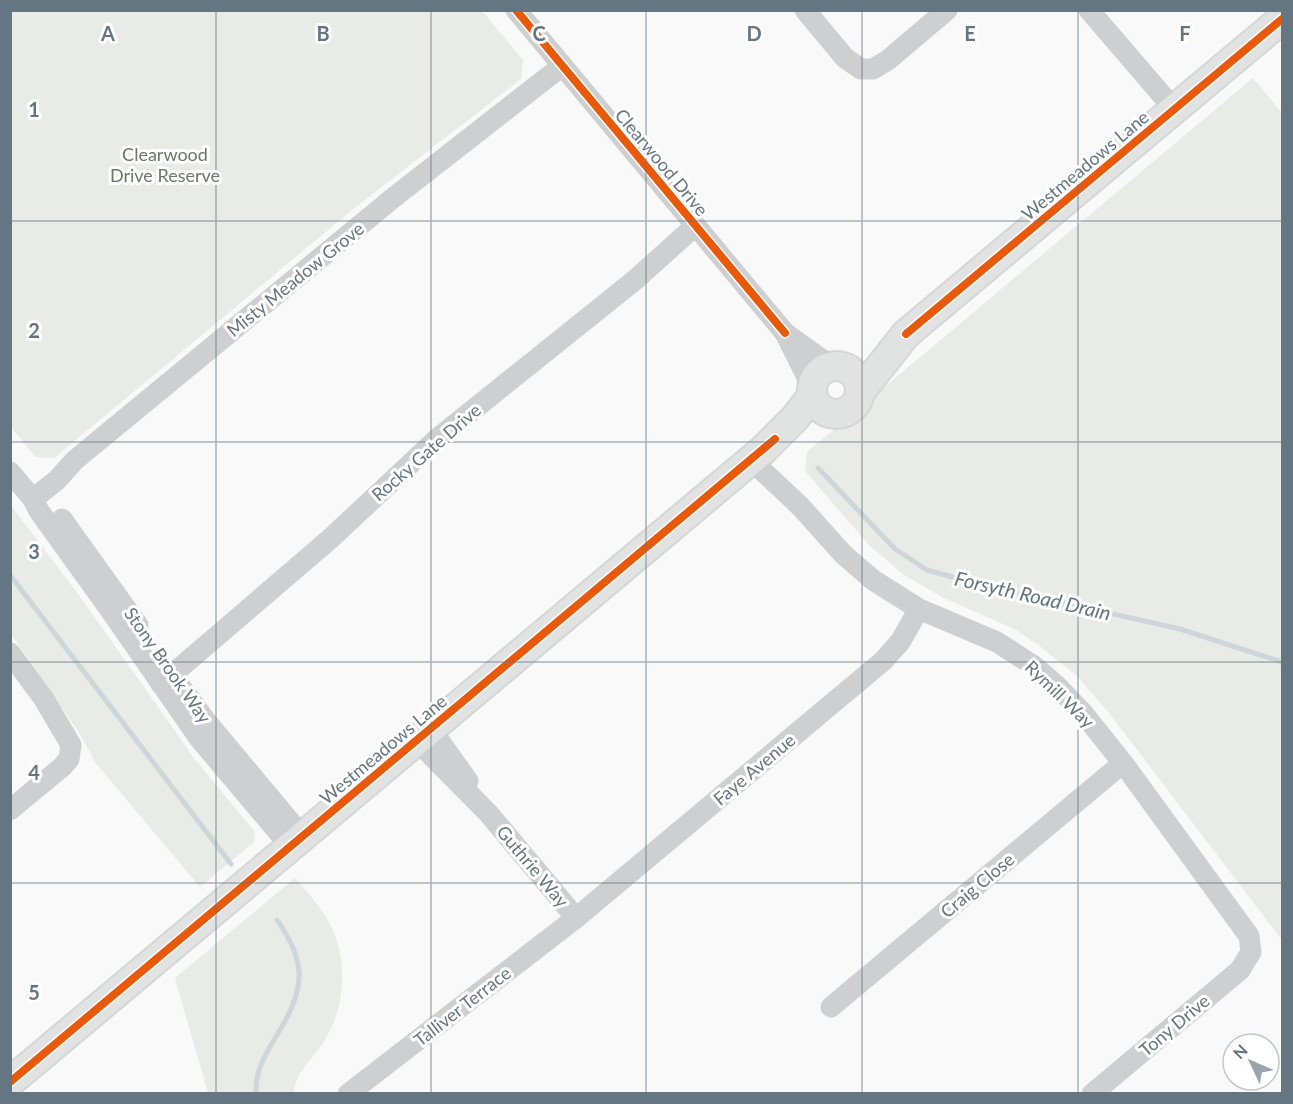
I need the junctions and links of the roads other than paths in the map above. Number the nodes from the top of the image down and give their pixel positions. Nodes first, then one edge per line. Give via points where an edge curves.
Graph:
1 (516, 10) edge
2 (805, 10) edge
3 (946, 10) edge
4 (1089, 10) edge
5 (1282, 19) edge
6 (562, 66) junction
7 (1174, 110) junction
8 (695, 226) junction
9 (785, 333) junction
10 (906, 334) junction
11 (835, 366) junction
12 (812, 391) junction
13 (853, 402) junction
14 (763, 450) junction
15 (10, 472) edge
16 (33, 499) junction
17 (919, 609) junction
18 (10, 653) edge
19 (166, 680) junction
20 (424, 735) junction
21 (1123, 763) junction
22 (10, 810) edge
23 (296, 841) junction
24 (576, 918) junction
25 (1251, 952) joint
26 (831, 1007) dead end
27 (10, 1082) edge
28 (348, 1094) edge
29 (1092, 1094) edge

1 - 6 street, Clearwood Drive
2 - 3 street via 845,58 861,69 873,69
4 - 7 street
5 - 7 street, Westmeadows Lane
6 - 8 street, Clearwood Drive
6 - 16 street, Misty Meadow Grove via 393,198
7 - 10 street, Westmeadows Lane
8 - 9 street, Clearwood Drive
8 - 19 street, Rocky Gate Drive via 635,280 438,438
9 - 11 street, Clearwood Drive
9 - 12 street, Clearwood Drive
10 - 11 street, Westmeadows Lane
10 - 13 street, Westmeadows Lane
11 - 12 street, Westmeadows Lane via 816,376
11 - 13 street via 854,373 860,384
12 - 13 street via 820,408 828,413 836,414
12 - 14 street, Westmeadows Lane
13 - 14 street, Westmeadows Lane
14 - 17 street, Rymill Way via 801,507 828,538 859,568
14 - 20 street, Westmeadows Lane
15 - 16 street, Stony Brook Way
16 - 19 street, Stony Brook Way via 111,611
17 - 21 street, Rymill Way via 997,642 1034,666 1076,704
17 - 24 street, Faye Avenue via 900,642 883,661
18 - 22 street via 71,744 69,759 62,767
19 - 23 street, Stony Brook Way via 214,730
20 - 23 street, Westmeadows Lane
20 - 24 street, Guthrie Way
21 - 25 street, Rymill Way via 1244,926
21 - 26 street, Craig Close
23 - 27 street, Westmeadows Lane
24 - 28 street, Talliver Terrace
25 - 29 street, Tony Drive via 1240,969

